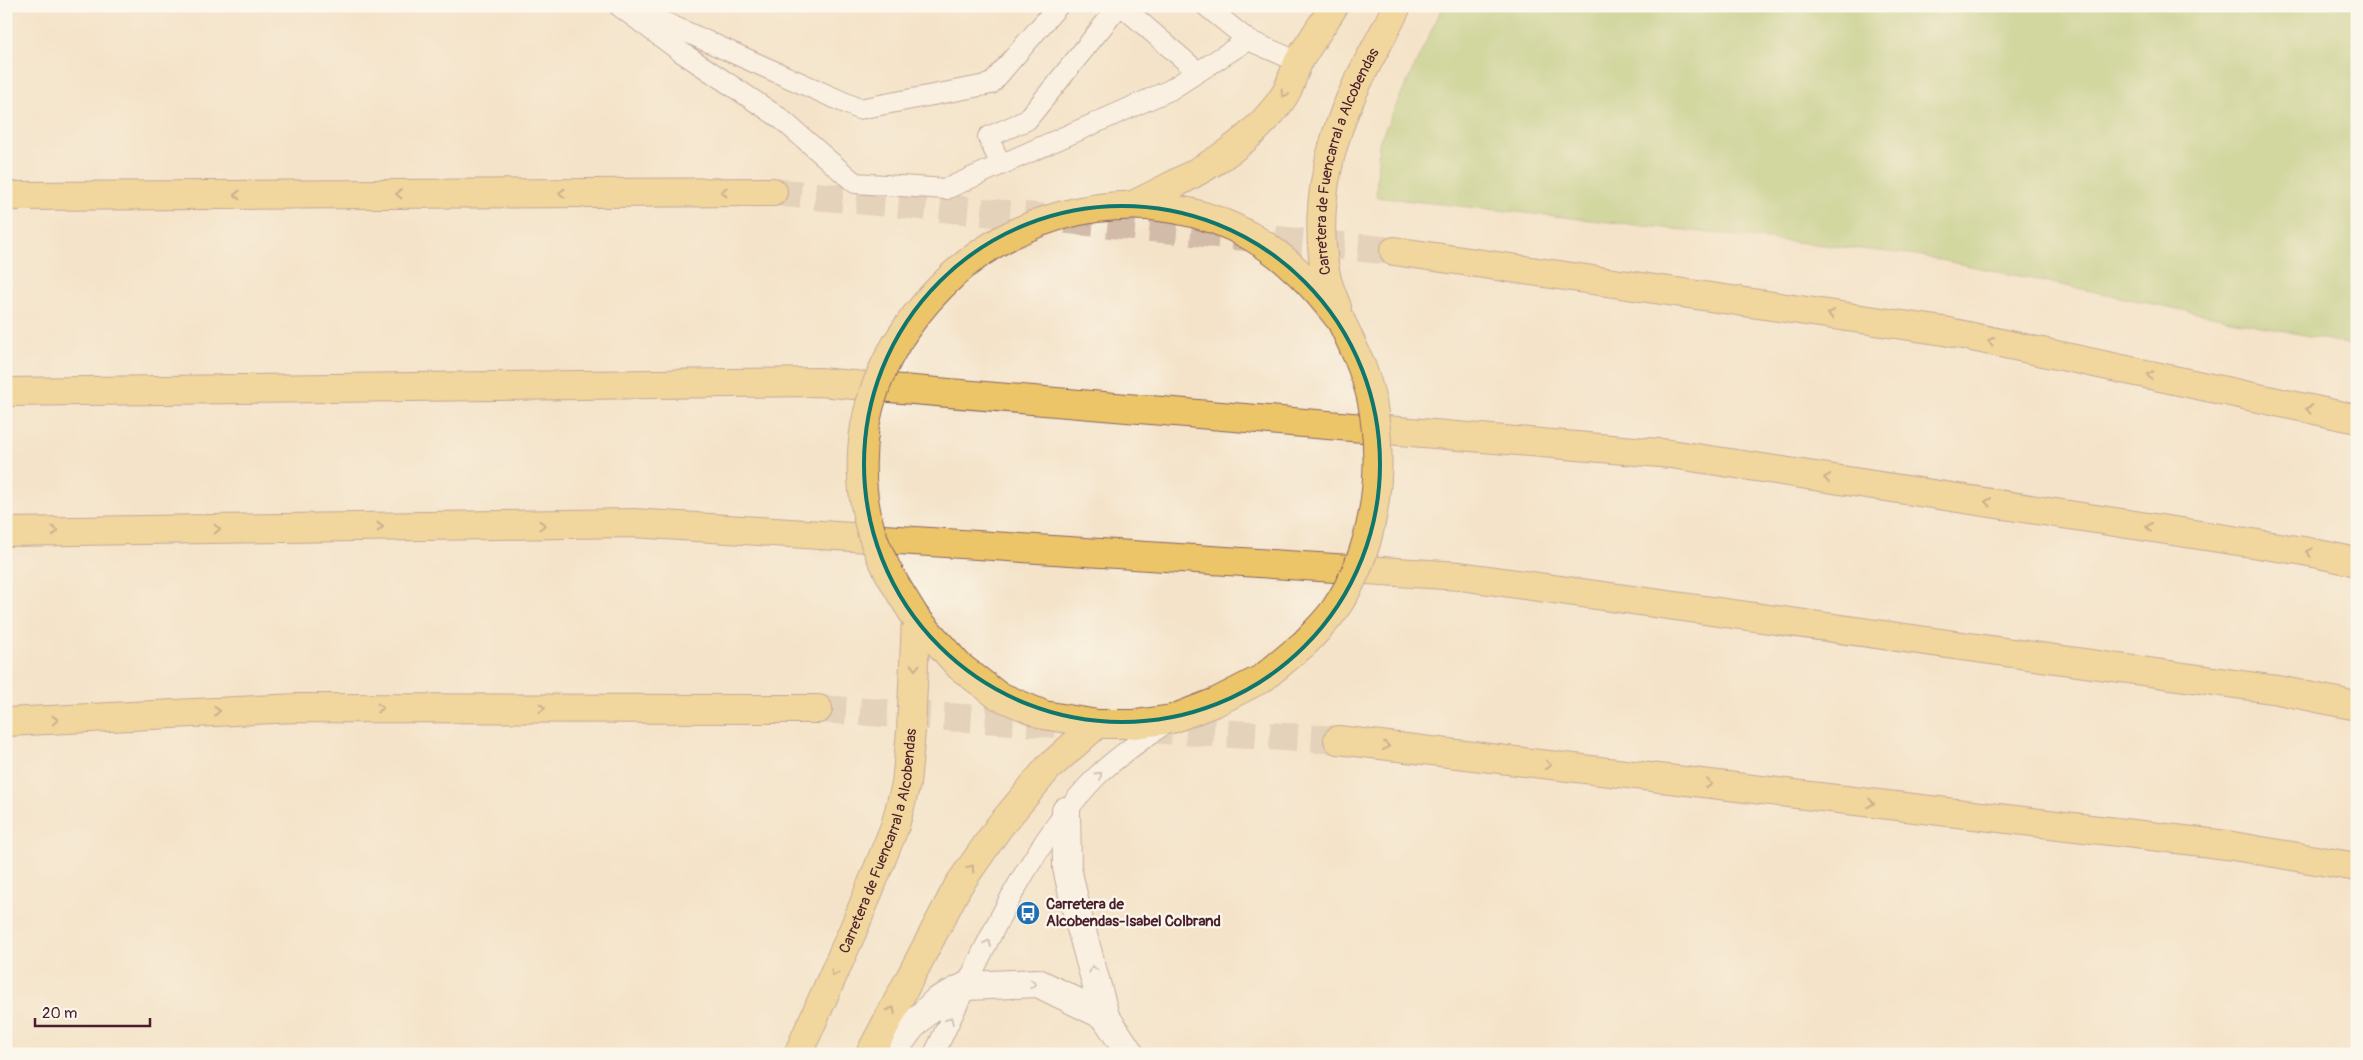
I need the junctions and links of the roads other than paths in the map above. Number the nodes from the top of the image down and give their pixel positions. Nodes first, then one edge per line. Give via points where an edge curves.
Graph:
1 (619, 6) edge
2 (629, 6) edge
3 (1058, 6) edge
4 (1120, 6) edge
5 (1206, 6) edge
6 (1334, 6) edge
7 (1397, 6) edge
8 (1248, 40) junction
9 (1299, 62) junction
10 (1198, 72) junction
11 (1000, 165) junction
12 (773, 192) tunnel mouth
13 (6, 196) edge
14 (1135, 204) junction
15 (1394, 251) tunnel mouth
16 (1341, 321) junction
17 (6, 392) edge
18 (2357, 419) edge
19 (6, 532) edge
20 (2357, 562) edge
21 (916, 618) junction
22 (2357, 706) edge
23 (818, 709) tunnel mouth
24 (1172, 718) junction
25 (6, 722) edge
26 (1097, 724) junction
27 (1338, 740) tunnel mouth
28 (1066, 811) junction
29 (2228, 845) junction
30 (2357, 866) edge
31 (2357, 881) edge
32 (967, 986) junction
33 (1105, 1016) junction
34 (798, 1054) edge
35 (870, 1054) edge
36 (891, 1054) edge
37 (934, 1054) edge
38 (1130, 1054) edge

1 - 11 lane via 780,118 854,183 946,189
2 - 3 lane via 859,109 991,84
4 - 10 lane
4 - 11 lane via 1027,120 988,137
5 - 8 lane
6 - 9 highway
7 - 16 highway, Carretera de Fuencarral a Alcobendas via 1354,89 1336,138 1324,186 1320,226 1326,275
8 - 9 lane
8 - 10 lane
9 -> 14 highway via 1285,95 1259,127 1223,157
10 - 11 lane via 1170,90
12 -> 13 highway
14 - 16 highway via 1197,214 1249,235 1283,258 1317,289
14 - 21 highway, bridge via 1078,210 1027,227 972,258 927,299 890,352 867,409 861,467 868,520 890,576
18 -> 15 highway via 1944,331
16 - 24 highway, bridge via 1361,362 1374,414 1377,475 1369,533 1355,572 1335,609 1305,644 1263,678 1216,702
20 -> 17 highway via 2304,550 1671,454 819,382
19 -> 22 highway via 633,523 1460,576 2278,690
21 - 26 highway via 959,666 997,695 1044,715
21 -> 34 highway, Carretera de Fuencarral a Alcobendas via 906,784 895,826
25 -> 23 highway via 297,708
24 - 26 highway via 1135,724
28 -> 24 lane via 1097,776
35 -> 26 highway via 958,886 999,827 1048,768
27 -> 29 highway
32 -> 28 lane via 1009,901
33 -> 28 street via 1067,868
29 - 30 highway
29 - 31 highway
32 -> 33 street via 1038,983
32 - 36 street via 937,1001 910,1028
37 -> 32 lane
33 - 38 street

